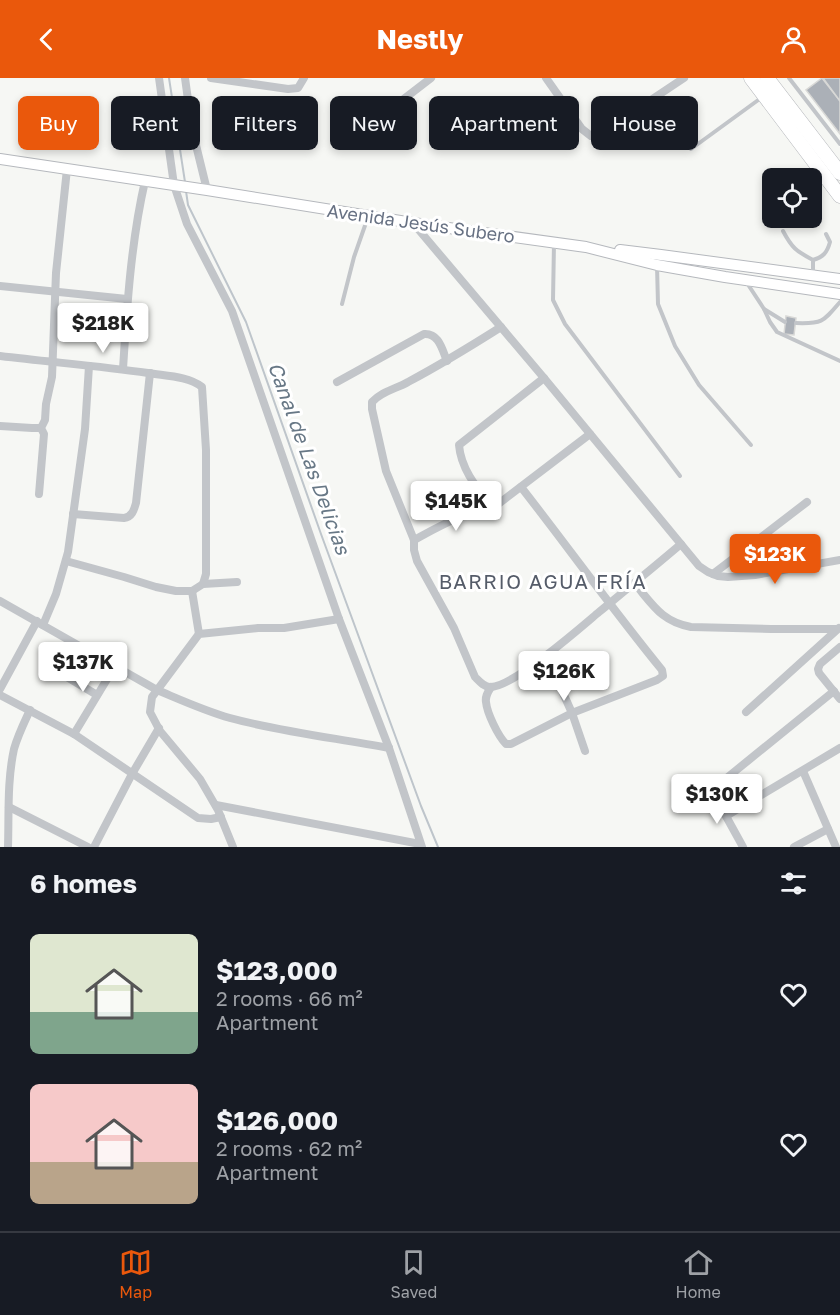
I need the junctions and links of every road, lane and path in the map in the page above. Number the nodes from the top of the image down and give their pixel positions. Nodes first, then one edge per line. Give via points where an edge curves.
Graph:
1 (159, 78) edge
2 (185, 78) edge
3 (211, 78) edge
4 (304, 78) edge
5 (431, 78) edge
6 (546, 78) edge
7 (684, 78) edge
8 (751, 78) edge
9 (767, 78) edge
10 (789, 78) edge
11 (764, 95) junction
12 (408, 96) edge
13 (559, 96) edge
14 (579, 125) edge
15 (698, 144) edge
16 (840, 144) edge
17 (0, 159) edge
18 (67, 169) junction
19 (840, 173) edge
20 (146, 181) junction
21 (177, 185) junction
22 (202, 189) junction
23 (840, 196) edge
24 (369, 216) junction
25 (413, 223) junction
26 (783, 231) dead end
27 (826, 234) dead end
28 (554, 242) junction
29 (586, 247) junction
30 (813, 260) junction
31 (657, 266) junction
32 (813, 276) junction
33 (840, 279) edge
34 (745, 280) junction
35 (0, 286) edge
36 (56, 291) junction
37 (840, 294) edge
38 (127, 299) junction
39 (840, 302) edge
40 (342, 304) dead end
41 (764, 309) junction
42 (785, 322) dead end
43 (796, 323) dead end
44 (501, 327) junction
45 (0, 356) edge
46 (447, 361) junction
47 (840, 361) edge
48 (52, 362) junction
49 (89, 366) junction
50 (123, 369) junction
51 (150, 373) junction
52 (544, 378) junction
53 (337, 381) dead end
54 (0, 426) edge
55 (41, 428) junction
56 (590, 434) junction
57 (751, 445) dead end
58 (680, 476) dead end
59 (520, 487) junction
60 (39, 494) dead end
61 (807, 502) dead end
62 (493, 507) junction
63 (73, 514) junction
64 (414, 540) junction
65 (681, 544) junction
66 (840, 560) edge
67 (66, 561) junction
68 (713, 574) junction
69 (237, 582) dead end
70 (203, 584) junction
71 (635, 584) junction
72 (192, 591) junction
73 (0, 601) edge
74 (610, 604) junction
75 (339, 619) junction
76 (40, 623) junction
77 (839, 628) edge
78 (199, 634) junction
79 (840, 647) edge
80 (546, 655) junction
81 (115, 666) junction
82 (52, 668) dead end
83 (491, 687) junction
84 (0, 689) edge
85 (157, 690) junction
86 (834, 691) junction
87 (0, 695) edge
88 (97, 695) junction
89 (840, 699) edge
90 (30, 710) junction
91 (572, 712) junction
92 (746, 712) dead end
93 (159, 728) junction
94 (74, 735) junction
95 (389, 748) junction
96 (840, 748) edge
97 (585, 751) dead end
98 (803, 771) junction
99 (132, 774) junction
100 (0, 796) edge
101 (10, 803) junction
102 (216, 805) junction
103 (726, 816) junction
104 (221, 817) junction
105 (828, 829) junction
106 (421, 845) edge
107 (8, 847) edge
108 (88, 847) edge
109 (94, 847) edge
110 (232, 847) edge
111 (743, 847) edge
112 (794, 847) edge
113 (836, 847) edge

1 - 21 street
2 - 22 street
3 - 4 street via 288,89 298,88
5 - 12 street
6 - 13 street
7 - 14 street via 603,132 591,136
8 - 11 highway
9 - 19 highway
10 - 16 lane
11 - 15 lane
11 - 23 highway
17 - 18 main road, Avenida Jesús Subero
18 - 20 main road, Avenida Jesús Subero
18 - 36 street
20 - 21 main road, Avenida Jesús Subero
20 - 38 street
21 - 22 main road, Avenida Jesús Subero
21 - 75 street via 188,224 232,311
22 - 24 main road, Avenida Jesús Subero
24 - 25 main road, Avenida Jesús Subero
24 - 40 lane
25 - 28 main road, Avenida Jesús Subero
25 - 44 street
26 - 30 lane via 790,245
27 - 30 lane via 828,250
28 - 29 main road, Avenida Jesús Subero
28 - 58 lane via 553,300 565,324
29 - 31 main road, Avenida Jesús Subero
29 - 32 main road
30 - 32 lane
31 - 34 main road, Avenida Jesús Subero
31 - 57 lane via 658,304 675,346 699,385
32 - 33 main road
34 - 37 main road, Avenida Jesús Subero
34 - 41 lane
35 - 36 street
36 - 38 street
36 - 48 street
38 - 50 street
39 - 43 lane via 815,324
41 - 42 lane
41 - 47 lane via 777,332
44 - 46 street
44 - 52 street
45 - 48 street
46 - 53 street via 438,339 424,334
46 - 64 street via 372,402 386,471
48 - 49 street
48 - 55 street
49 - 50 street
49 - 63 street
50 - 51 street
51 - 63 street via 133,512 128,518
51 - 70 street via 192,381 202,387 207,498
52 - 56 street
52 - 62 street via 459,446 465,468
54 - 55 street
55 - 60 street via 44,434
56 - 59 street
56 - 65 street
59 - 62 street
59 - 74 street
61 - 68 street
62 - 64 street via 459,517
63 - 67 street
64 - 83 street via 417,561 449,618 475,677
65 - 68 street via 699,566
65 - 71 street
66 - 68 street via 755,575
67 - 72 street via 156,587
67 - 76 street via 56,594
69 - 70 street
70 - 72 street
71 - 74 street
71 - 77 street via 668,620 681,625
72 - 78 street
73 - 76 street
74 - 80 street
74 - 91 street via 663,676
75 - 78 street via 284,628
75 - 95 street
76 - 81 street
76 - 84 street
77 - 92 street
78 - 85 street
79 - 86 street via 818,669
80 - 83 street via 504,683
80 - 91 street
81 - 85 street
81 - 88 street
82 - 88 street
83 - 91 street via 486,702 506,744
85 - 93 street via 150,712
85 - 95 street via 262,726
86 - 89 street
86 - 103 street via 718,785 715,793
87 - 90 street
88 - 94 street
90 - 94 street
90 - 101 street via 15,747
91 - 97 street
93 - 99 street
93 - 102 street via 200,778
94 - 99 street
95 - 106 street
96 - 98 street
98 - 103 street
98 - 105 street
99 - 104 street via 198,818
99 - 109 street
100 - 101 street
101 - 107 street
101 - 108 street
102 - 104 street
102 - 106 street
103 - 111 street
104 - 110 street
105 - 112 street
105 - 113 street

